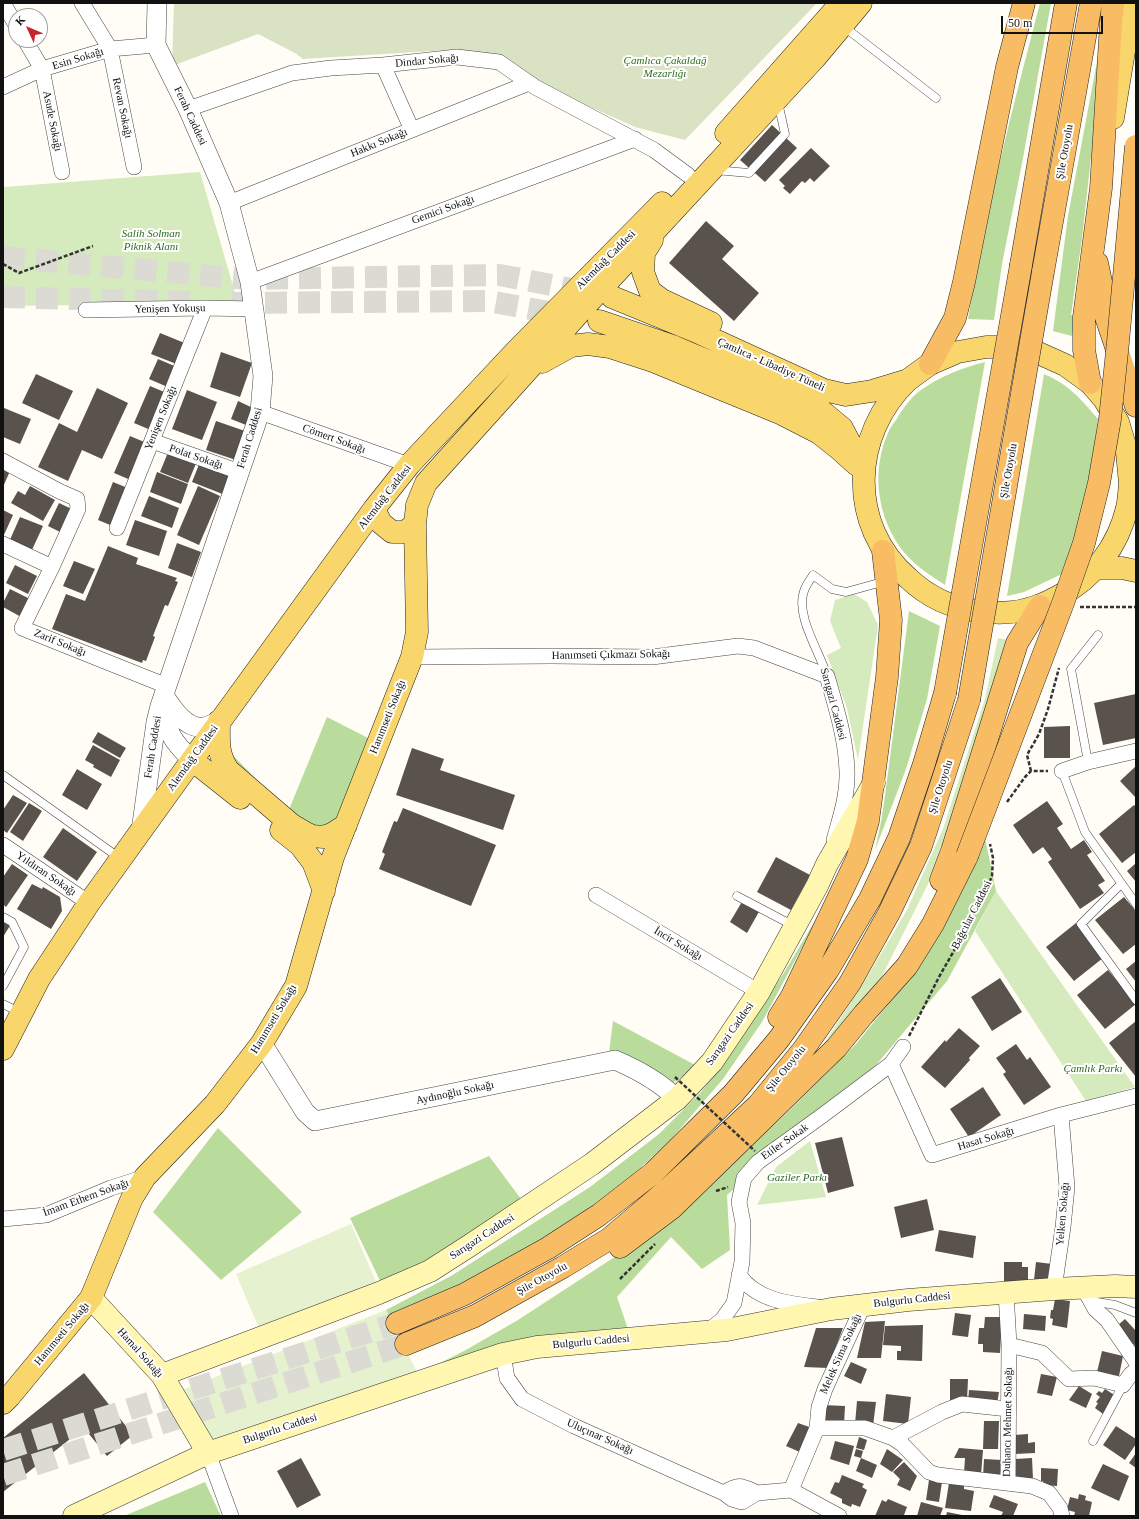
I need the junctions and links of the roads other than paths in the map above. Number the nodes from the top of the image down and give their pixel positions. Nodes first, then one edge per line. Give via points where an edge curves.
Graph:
1 (82, 3) edge
2 (157, 3) edge
3 (841, 3) edge
4 (861, 3) edge
5 (1024, 3) edge
6 (1066, 3) edge
7 (1091, 3) edge
8 (1113, 3) edge
9 (1132, 3) edge
10 (842, 25) junction
11 (156, 45) junction
12 (30, 48) edge
13 (110, 49) junction
14 (383, 65) junction
15 (42, 69) junction
16 (529, 83) junction
17 (3, 87) edge
18 (936, 98) dead end
19 (777, 99) junction
20 (188, 109) junction
21 (412, 130) junction
22 (635, 139) junction
23 (1136, 146) edge
24 (134, 167) dead end
25 (712, 170) junction
26 (62, 172) dead end
27 (688, 175) junction
28 (1101, 188) junction
29 (229, 203) junction
30 (663, 224) junction
31 (1094, 248) junction
32 (1136, 280) edge
33 (250, 282) junction
34 (612, 297) tunnel mouth
35 (205, 308) junction
36 (254, 309) junction
37 (86, 310) dead end
38 (600, 321) dead end
39 (930, 364) junction
40 (528, 369) junction
41 (1126, 378) junction
42 (899, 383) junction
43 (1090, 383) junction
44 (1136, 406) edge
45 (260, 412) junction
46 (152, 442) junction
47 (3, 460) edge
48 (857, 465) junction
49 (409, 466) junction
50 (240, 472) junction
51 (863, 487) junction
52 (1133, 493) edge
53 (374, 509) junction
54 (415, 524) junction
55 (117, 528) dead end
56 (3, 544) edge
57 (883, 551) junction
58 (52, 567) junction
59 (1096, 568) junction
60 (1136, 571) edge
61 (887, 581) junction
62 (1040, 606) junction
63 (1098, 635) dead end
64 (412, 658) junction
65 (827, 676) junction
66 (166, 691) junction
67 (219, 722) junction
68 (1135, 753) edge
69 (192, 760) junction
70 (1088, 762) junction
71 (1062, 771) joint
72 (3, 775) edge
73 (874, 782) junction
74 (346, 825) junction
75 (141, 831) junction
76 (3, 845) edge
77 (121, 860) junction
78 (827, 864) junction
79 (1121, 884) junction
80 (324, 891) junction
81 (596, 895) dead end
82 (738, 896) dead end
83 (90, 903) junction
84 (1136, 904) edge
85 (3, 917) edge
86 (795, 926) junction
87 (3, 986) edge
88 (759, 992) junction
89 (1136, 1000) edge
90 (12, 1009) edge
91 (864, 1014) junction
92 (262, 1043) junction
93 (903, 1047) road end
94 (3, 1049) edge
95 (891, 1064) junction
96 (1136, 1096) edge
97 (677, 1099) junction
98 (1061, 1116) junction
99 (653, 1173) junction
100 (145, 1177) junction
101 (3, 1219) edge
102 (563, 1267) junction
103 (739, 1275) junction
104 (1136, 1287) edge
105 (1054, 1289) junction
106 (1006, 1292) junction
107 (1086, 1294) junction
108 (91, 1298) junction
109 (863, 1306) junction
110 (832, 1309) junction
111 (1136, 1313) edge
112 (397, 1323) tunnel mouth
113 (708, 1332) junction
114 (406, 1344) tunnel mouth
115 (1009, 1344) junction
116 (503, 1354) junction
117 (1136, 1362) edge
118 (1136, 1370) edge
119 (162, 1375) junction
120 (1123, 1385) junction
121 (3, 1403) edge
122 (1008, 1408) junction
123 (817, 1428) junction
124 (893, 1438) junction
125 (1092, 1441) dead end
126 (208, 1453) junction
127 (1008, 1483) junction
128 (791, 1490) junction
129 (724, 1493) junction
130 (757, 1493) junction
131 (741, 1509) edge
132 (74, 1516) edge
133 (231, 1516) edge
134 (839, 1516) edge
135 (1062, 1516) edge

1 - 13 street, Revan Sokağı
2 - 11 street, Ferah Caddesi
3 - 27 main road, Alemdağ Caddesi
4 - 10 main road, Alemdağ Caddesi
5 - 39 highway via 1007,67 955,318
6 - 99 highway, bridge via 945,693 899,838 870,899 828,970 779,1039 733,1094
7 - 102 highway, Şile Otoyolu, bridge via 969,700 921,846 850,983 803,1050 758,1105 667,1190 609,1239
8 - 28 highway
9 - 28 main road
10 - 18 lane
10 - 19 main road, Alemdağ Caddesi
11 - 13 street, Esin Sokağı
11 - 20 street, Ferah Caddesi
12 - 15 street, Asude Sokağı
13 - 15 street, Esin Sokağı
13 - 24 street, Revan Sokağı
14 - 16 street, Dindar Sokağı via 457,57 499,62
14 - 20 street, Dindar Sokağı via 292,73
14 - 21 street
15 - 17 street, Esin Sokağı
15 - 26 street, Asude Sokağı
16 - 21 street, Hakkı Sokağı
16 - 22 street, Dindar Sokağı
19 - 25 main road, Alemdağ Caddesi
19 - 25 lane via 785,134 749,173
20 - 29 street, Ferah Caddesi
21 - 29 street, Hakkı Sokağı
22 - 27 street, Dindar Sokağı
22 - 33 street, Gemici Sokağı
23 - 91 highway, bridge via 1110,419 1100,483 1084,543 967,856 933,924 907,966
25 - 30 main road, Alemdağ Caddesi
27 - 49 main road, Alemdağ Caddesi via 515,352
28 - 31 highway
29 - 33 street, Ferah Caddesi
30 - 40 main road, Alemdağ Caddesi
30 - 42 main road via 644,253 645,281 656,296 821,376 845,382
31 - 41 highway via 1105,314
31 - 43 highway via 1084,317 1084,350
32 - 41 street
33 - 36 street, Ferah Caddesi
34 - 42 main road, Çamlıca - Libadiye Tüneli via 695,331 824,390 846,395
35 - 36 street, Yenişen Yokuşu
35 - 37 street, Yenişen Yokuşu
35 - 46 street, Yenişen Sokağı
36 - 45 street, Ferah Caddesi via 263,376
38 - 48 main road, Çamlıca - Libadiye Tüneli via 675,347 818,408 842,428 852,447
39 - 42 main road, Çamlıca - Libadiye Tüneli
39 - 43 main road, Çamlıca - Libadiye Tüneli via 958,352 986,346 1011,347 1034,351 1065,364
40 - 48 main road via 571,346 588,344 610,347 654,360 780,413 819,433
40 - 54 main road, Alemdağ Caddesi via 426,483 417,505
41 - 44 highway
42 - 51 main road via 897,391 877,421 868,444
43 - 52 main road, Çamlıca - Libadiye Tüneli via 1104,399 1118,422 1127,452
45 - 49 street, Cömert Sokağı
45 - 50 street, Ferah Caddesi
46 - 50 street, Polat Sokağı
46 - 55 street, Yenişen Sokağı
47 - 58 street via 77,499 78,509
48 - 51 main road, Çamlıca - Libadiye Tüneli
49 - 53 main road, Alemdağ Caddesi
50 - 66 street, Ferah Caddesi
51 - 57 main road, Çamlıca - Libadiye Tüneli via 870,522
52 - 59 main road, Çamlıca - Libadiye Tüneli via 1121,529 1110,550
53 - 54 main road via 381,522 392,532 405,532
53 - 67 main road, Alemdağ Caddesi
54 - 64 main road, Hanımseti Sokağı via 417,632
56 - 58 street
57 - 61 highway
57 - 62 main road, Çamlıca - Libadiye Tüneli via 899,571 918,588 940,601 966,610 993,613
58 - 66 street, Zarif Sokağı via 22,628
59 - 60 main road
59 - 62 main road, Çamlıca - Libadiye Tüneli via 1073,589
61 - 65 lane, Sarıgazi Caddesi via 846,592 832,589 813,575 804,590 802,605 805,620
61 - 73 highway via 891,620 890,642
62 - 91 highway via 1017,643 938,888 900,961
63 - 70 lane via 1071,669
64 - 65 street, Hanımseti Çıkmazı Sokağı via 652,657 738,646 754,648
64 - 74 main road, Hanımseti Sokağı
65 - 78 street, Sarıgazi Caddesi via 841,726 847,772 843,808
66 - 67 street via 175,712 192,724 205,727
66 - 69 street via 166,720 169,732
66 - 75 street, Ferah Caddesi via 156,722
67 - 69 main road, Alemdağ Caddesi
67 - 74 main road via 218,745 228,770 292,825 312,836 323,837
68 - 70 street
69 - 75 main road, Alemdağ Caddesi
69 - 80 main road via 300,845 313,862
70 - 71 street
71 - 79 lane via 1085,832
72 - 77 lane
73 - 78 main road
73 - 99 highway via 868,821 858,859 792,996 775,1023 725,1088
74 - 80 main road, Hanımseti Sokağı via 333,857
75 - 77 main road, Alemdağ Caddesi
76 - 83 street, Yıldıran Sokağı
77 - 83 main road, Alemdağ Caddesi
78 - 86 main road, Sarıgazi Caddesi
79 - 84 lane
79 - 89 lane via 1081,924
80 - 92 main road, Hanımseti Sokağı via 296,986
81 - 88 street, İncir Sokağı
82 - 86 lane
83 - 90 main road, Alemdağ Caddesi via 39,979
85 - 87 lane via 12,922 24,947
86 - 88 main road, Sarıgazi Caddesi
88 - 97 main road, Sarıgazi Caddesi via 712,1062
90 - 94 main road, Alemdağ Caddesi
91 - 102 highway via 836,1048 672,1208 621,1247
92 - 97 street, Aydınoğlu Sokağı via 305,1112 315,1121 615,1060 643,1074
92 - 100 main road, Hanımseti Sokağı via 216,1104
93 - 95 street, Etiler Sokak
95 - 98 street, Hasat Sokağı via 932,1155
95 - 103 street, Etiler Sokak via 758,1162 744,1178 739,1202 743,1223
96 - 98 street, Hasat Sokağı
97 - 119 main road, Sarıgazi Caddesi via 592,1164 430,1271 379,1293
98 - 105 street, Yelken Sokağı via 1067,1187
99 - 112 highway via 599,1215 548,1248 465,1294
100 - 101 street, İmam Ethem Sokağı via 46,1215
100 - 108 main road, Hanımseti Sokağı via 132,1198
102 - 114 highway, Şile Otoyolu via 475,1316
103 - 110 street via 745,1284 779,1302
103 - 113 street, Etiler Sokak via 734,1303 722,1320
104 - 107 main road, Bulgurlu Caddesi via 1114,1286
105 - 106 main road, Bulgurlu Caddesi
105 - 107 main road, Bulgurlu Caddesi
106 - 109 main road, Bulgurlu Caddesi via 922,1298
106 - 115 street, Duhancı Mehmet Sokağı
107 - 111 lane
107 - 117 street
108 - 119 main road, Hamal Sokağı
108 - 121 main road, Hanımseti Sokağı
109 - 110 main road, Bulgurlu Caddesi
109 - 123 street, Melek Sima Sokağı via 825,1389 819,1407
110 - 113 main road, Bulgurlu Caddesi
113 - 116 main road, Bulgurlu Caddesi via 537,1347
115 - 120 street via 1042,1353 1069,1379 1094,1378
115 - 122 street, Duhancı Mehmet Sokağı
116 - 126 main road, Bulgurlu Caddesi
116 - 129 street, Uluçınar Sokağı via 507,1378 522,1399 574,1426
118 - 120 street
119 - 126 main road, Hamal Sokağı
120 - 125 lane
122 - 124 street via 962,1404
122 - 127 street, Duhancı Mehmet Sokağı
123 - 124 street via 865,1428
123 - 128 street, Melek Sima Sokağı
124 - 127 street via 929,1472
126 - 132 main road, Bulgurlu Caddesi
126 - 133 street
127 - 135 street, Duhancı Mehmet Sokağı via 1032,1486 1049,1493 1060,1508
128 - 130 street
128 - 134 street
129 - 130 street via 734,1486 743,1486
129 - 131 street, Uluçınar Sokağı
130 - 131 street

